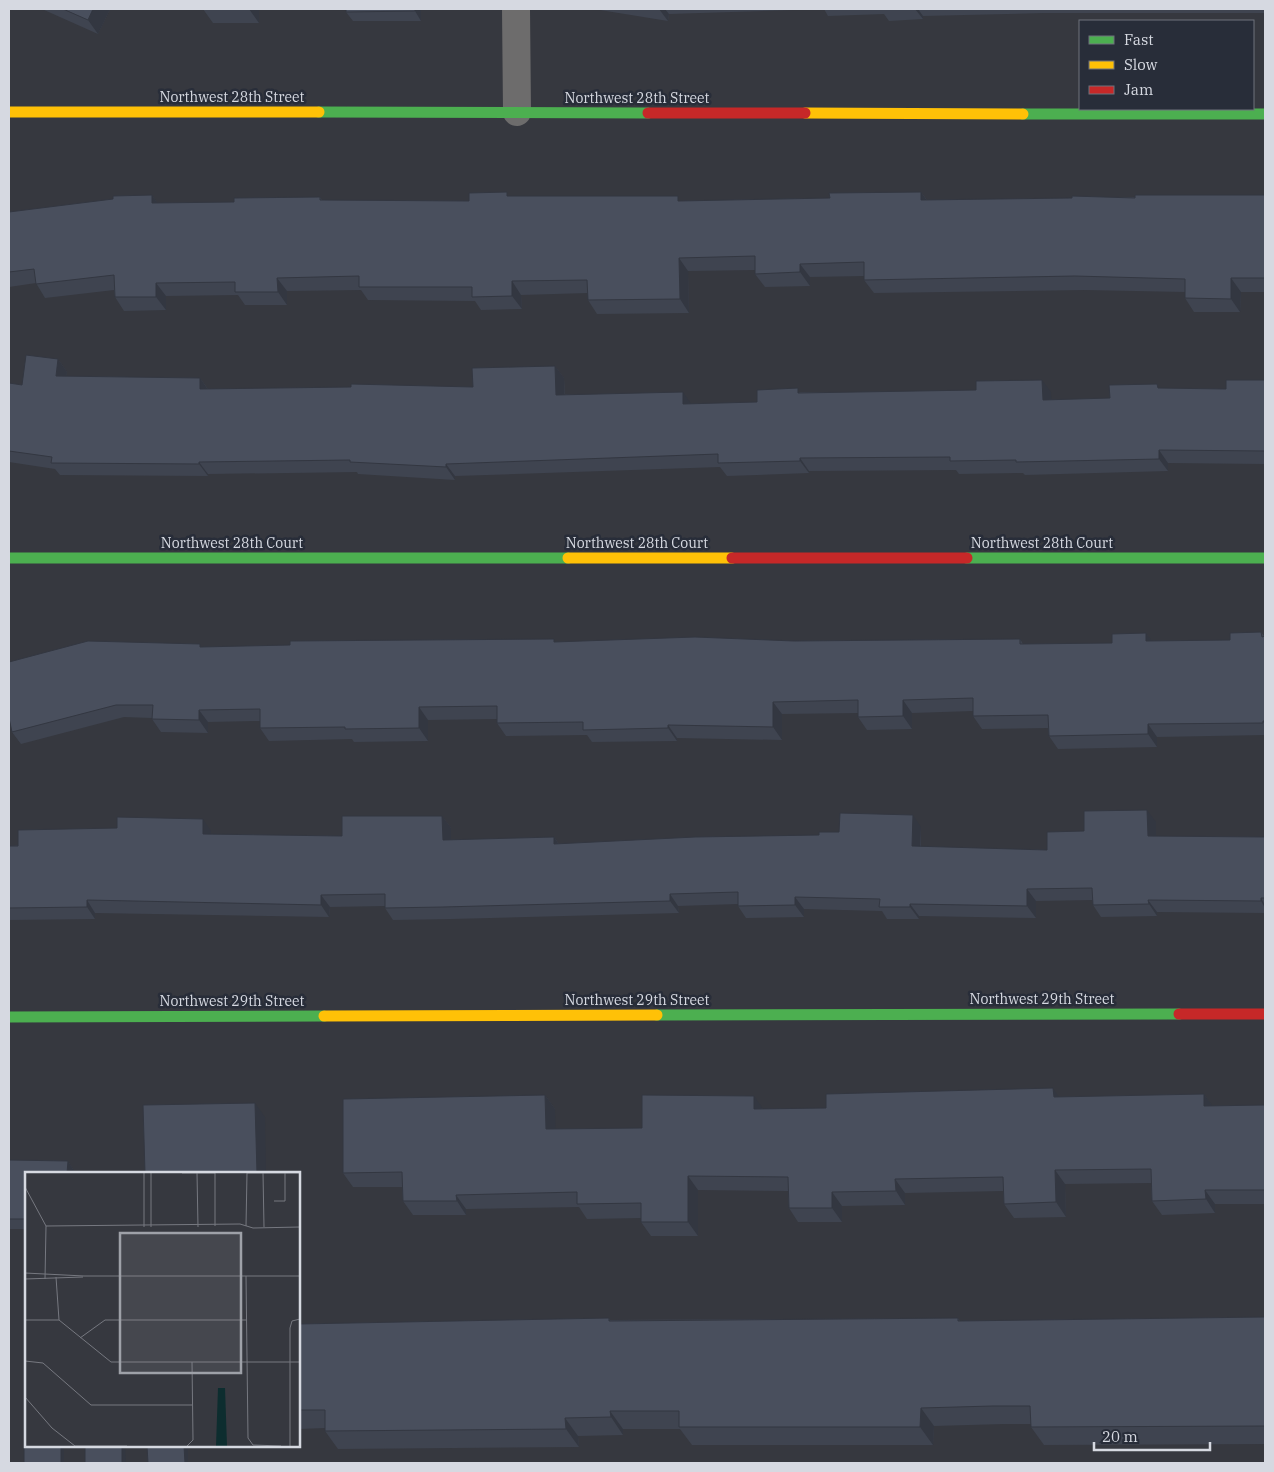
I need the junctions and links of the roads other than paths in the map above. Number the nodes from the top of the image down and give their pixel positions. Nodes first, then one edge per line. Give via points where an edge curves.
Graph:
1 (516, 9) edge
2 (9, 112) edge
3 (517, 112) junction
4 (1265, 114) edge
5 (9, 558) edge
6 (1265, 558) edge
7 (1265, 1014) edge
8 (9, 1016) edge

1 - 3 street
2 - 3 street, Northwest 28th Street
3 - 4 street, Northwest 28th Street
5 - 6 street, Northwest 28th Court
7 - 8 street, Northwest 29th Street

